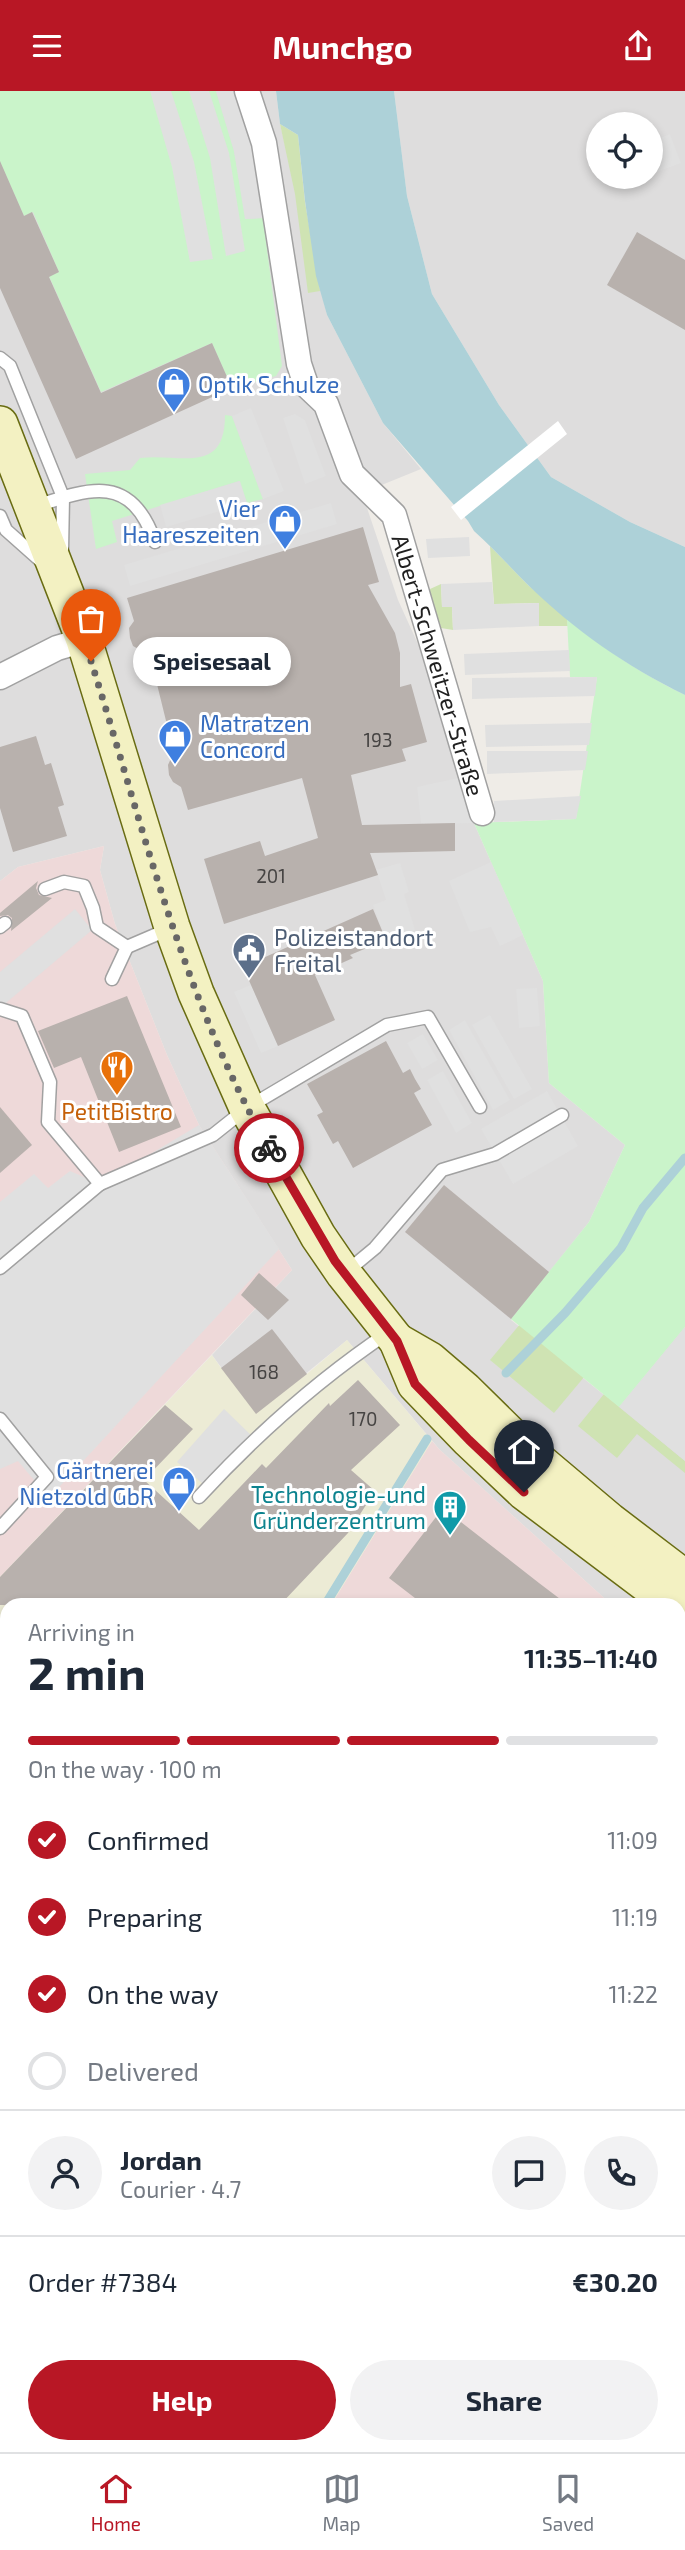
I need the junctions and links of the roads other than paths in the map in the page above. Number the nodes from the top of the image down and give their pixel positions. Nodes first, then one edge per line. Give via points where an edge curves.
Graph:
1 (247, 91) edge
2 (0, 358) edge
3 (0, 424) edge
4 (48, 502) junction
5 (0, 516) edge
6 (155, 542) dead end
7 (61, 579) junction
8 (84, 640) junction
9 (0, 677) edge
10 (482, 813) dead end
11 (45, 889) dead end
12 (172, 927) junction
13 (127, 947) junction
14 (112, 979) dead end
15 (0, 1009) edge
16 (480, 1107) dead end
17 (247, 1108) junction
18 (562, 1115) dead end
19 (100, 1184) junction
20 (0, 1268) edge
21 (344, 1274) junction
22 (393, 1336) junction
23 (0, 1419) edge
24 (199, 1497) dead end
25 (0, 1528) edge
26 (685, 1578) edge
27 (665, 1598) edge

1 - 10 street, Albert-Schweitzer-Straße via 264,143 299,364 306,385 326,404 352,474 394,515
2 - 4 lane via 10,366
3 - 4 street
4 - 6 lane via 91,490 110,492 133,502 147,520
4 - 7 street
5 - 7 lane via 6,530
7 - 8 street
8 - 9 street via 57,648
8 - 12 street
11 - 13 lane via 64,881 85,886 97,927
12 - 13 lane
12 - 17 street
13 - 14 lane
15 - 19 lane via 22,1017 50,1081 48,1122
16 - 17 lane via 428,1017 387,1025
17 - 19 lane via 213,1135
17 - 21 street
18 - 21 lane via 495,1154 442,1170 375,1248
19 - 20 lane
21 - 22 street
22 - 24 lane via 362,1350 254,1438
22 - 26 street via 430,1360 527,1451
22 - 27 street via 415,1384 469,1440 524,1492
23 - 25 lane via 47,1477

